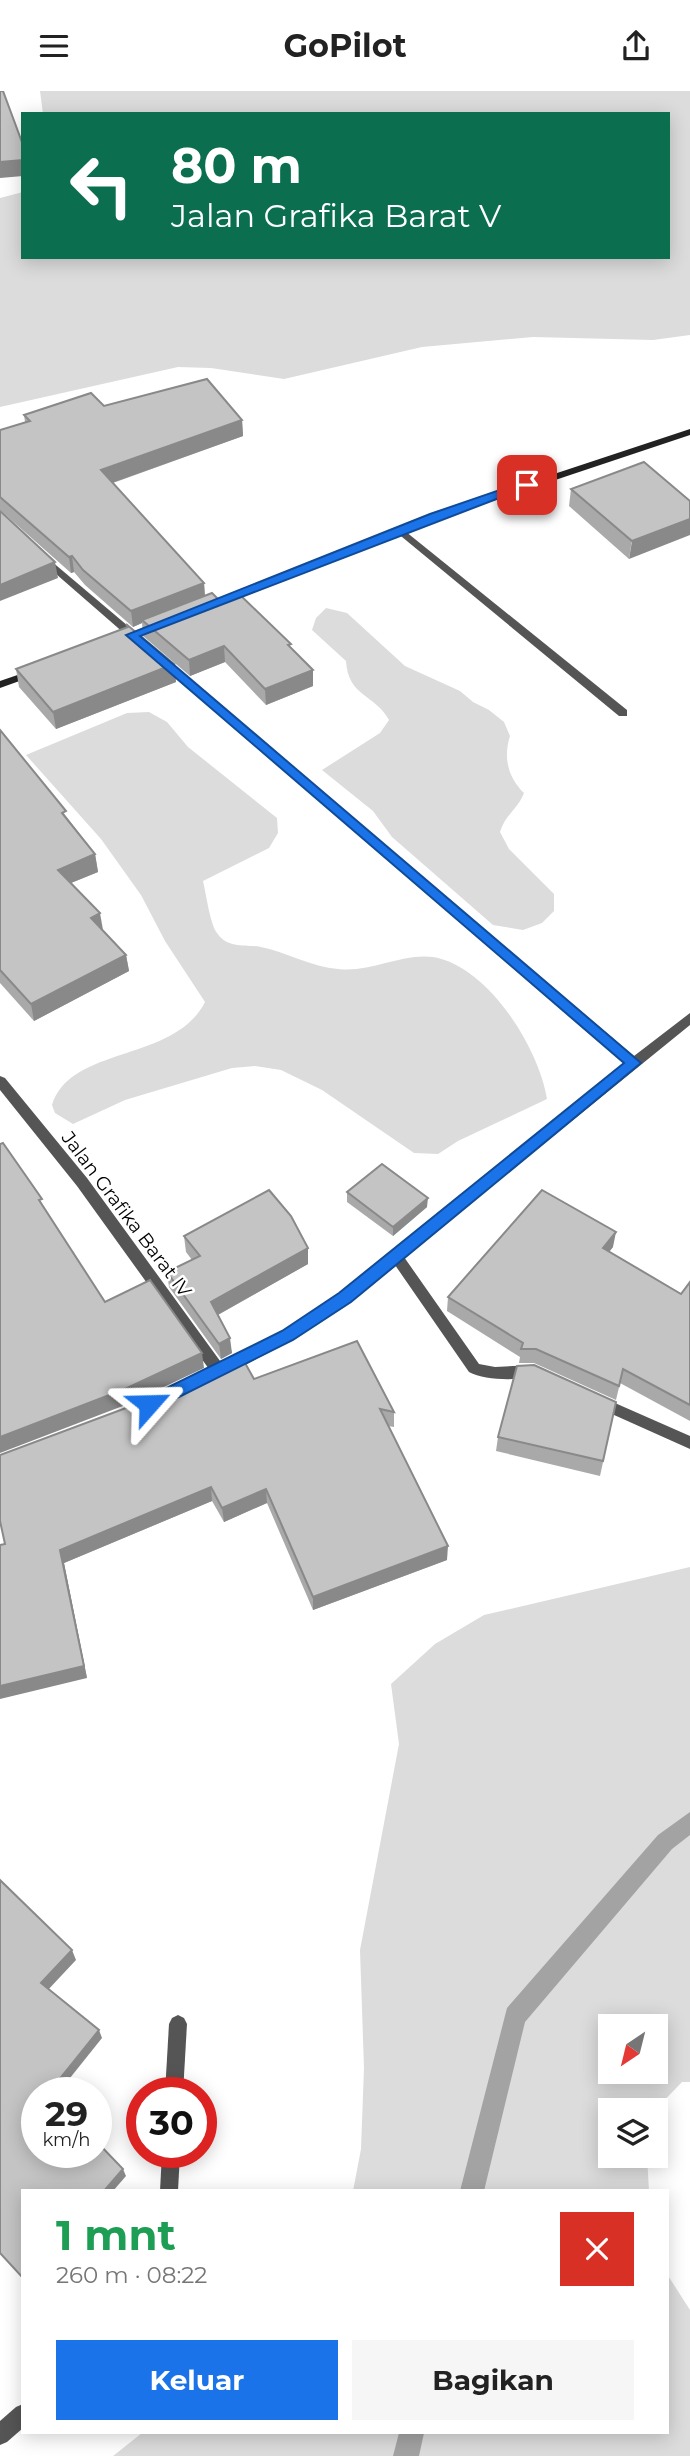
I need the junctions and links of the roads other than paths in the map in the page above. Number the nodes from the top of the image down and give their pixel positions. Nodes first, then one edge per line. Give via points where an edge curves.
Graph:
1 (690, 432) edge
2 (400, 530) junction
3 (34, 550) edge
4 (208, 605) edge
5 (145, 630) edge
6 (126, 637) junction
7 (142, 643) edge
8 (153, 652) edge
9 (48, 667) edge
10 (0, 685) edge
11 (623, 713) dead end
12 (690, 1018) edge
13 (634, 1063) junction
14 (0, 1081) edge
15 (396, 1256) junction
16 (545, 1376) edge
17 (590, 1398) edge
18 (690, 1443) edge
19 (178, 2024) dead end
20 (175, 2077) edge
21 (170, 2168) edge
22 (169, 2189) edge
23 (21, 2416) edge
24 (0, 2435) edge

1 - 2 main road
2 - 4 main road
2 - 11 street
3 - 6 street
5 - 6 main road
6 - 7 street
8 - 13 street
9 - 10 main road
12 - 13 street
13 - 15 street
14 - 15 street, Jalan Grafika Barat IV via 82,1182 214,1374 288,1336
15 - 16 street via 474,1368 482,1374 525,1370
17 - 18 street
19 - 20 street
21 - 22 street
23 - 24 street

